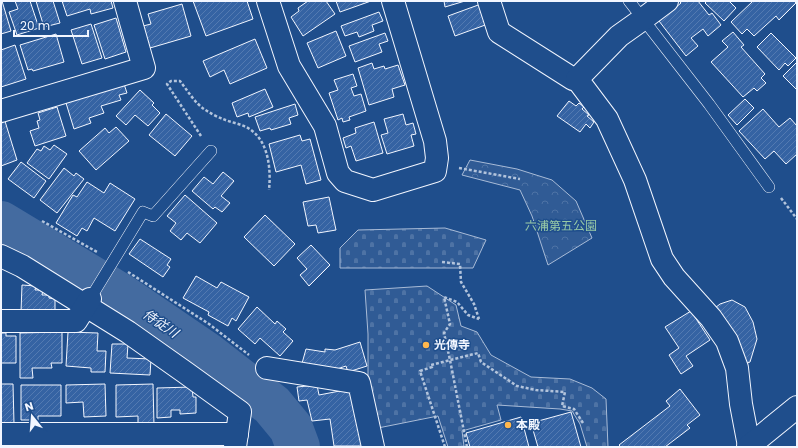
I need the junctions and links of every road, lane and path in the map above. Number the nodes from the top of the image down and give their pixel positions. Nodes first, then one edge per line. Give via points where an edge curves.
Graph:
1 (125, 1) edge
2 (268, 1) edge
3 (393, 1) edge
4 (489, 1) edge
5 (629, 1) edge
6 (667, 1) edge
7 (643, 19) junction
8 (577, 79) junction
9 (1, 111) edge
10 (211, 151) joint
11 (464, 170) dead end
12 (520, 179) dead end
13 (769, 188) joint
14 (269, 190) dead end
15 (797, 219) edge
16 (42, 221) dead end
17 (1, 256) edge
18 (442, 262) dead end
19 (112, 264) junction
20 (88, 302) junction
21 (1, 321) edge
22 (450, 360) junction
23 (267, 368) joint
24 (797, 407) edge
25 (583, 423) dead end
26 (1, 434) edge
27 (236, 441) edge
28 (749, 446) edge
29 (373, 447) edge
30 (445, 447) edge
31 (467, 447) edge

1 - 9 street via 144,68
2 - 3 street via 289,66 325,126 338,173 345,181 373,190 434,172 437,158 435,141
4 - 8 street via 500,32 573,79
5 - 7 lane
6 - 7 street
7 - 8 street via 619,36
7 - 13 lane via 709,104
8 - 28 street via 607,119 635,180 662,259 727,341 737,368
10 - 14 path via 168,84 171,81 180,81 203,108 221,119 252,130 263,142 269,167
10 - 19 lane via 153,216 143,212
11 - 12 path
13 - 15 path via 779,194
16 - 19 path
17 - 20 street
18 - 22 path via 460,264 461,282 474,304 479,319 468,315 457,302 444,297 450,324 444,333
19 - 20 lane
19 - 23 path via 209,324
20 - 21 street via 76,321
20 - 27 street via 240,412
22 - 25 path via 478,353 481,362 517,386 565,392 562,406 574,410
22 - 30 path via 420,371
22 - 31 path
23 - 29 street via 359,383
24 - 28 street
26 - 27 street

